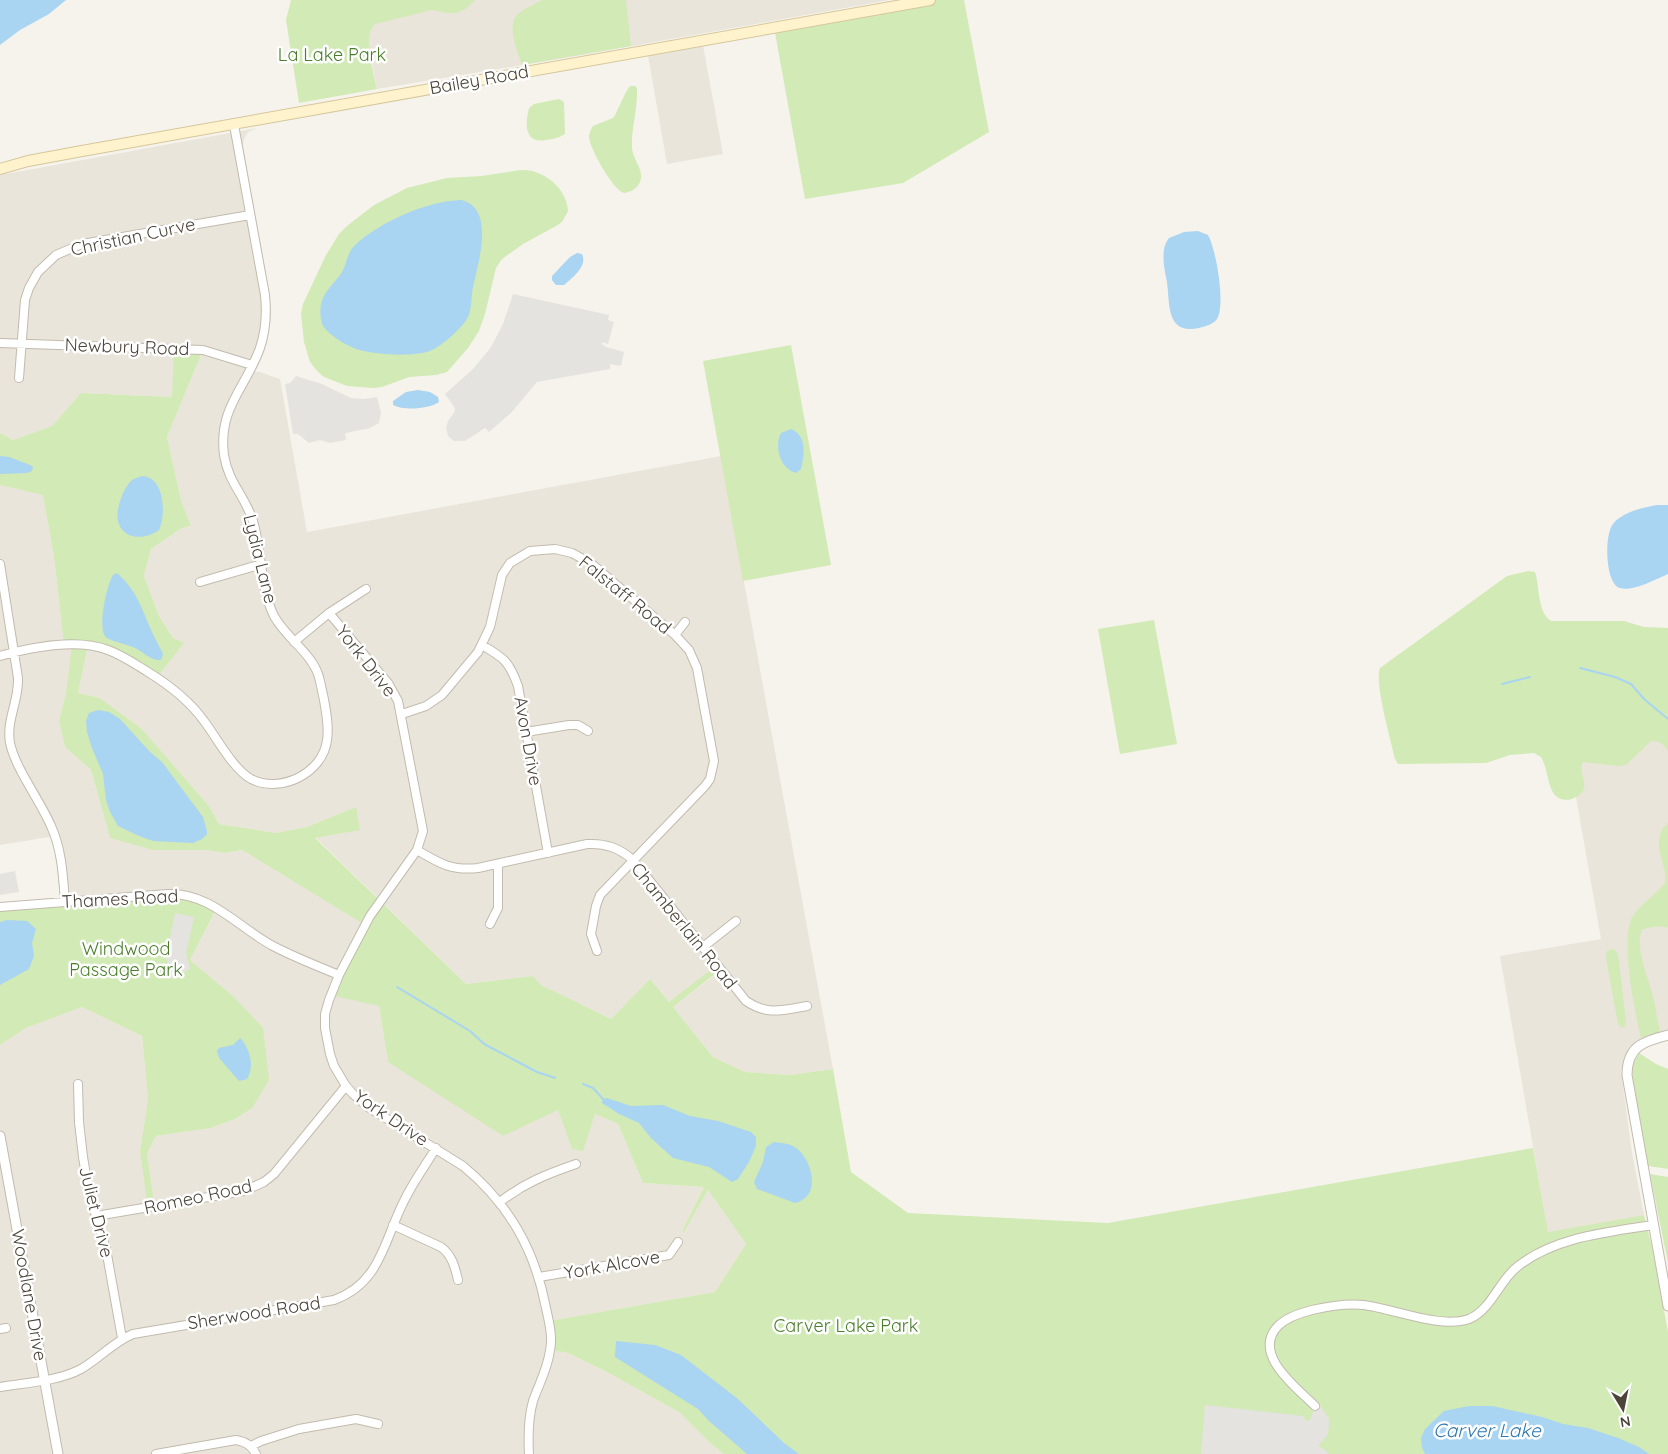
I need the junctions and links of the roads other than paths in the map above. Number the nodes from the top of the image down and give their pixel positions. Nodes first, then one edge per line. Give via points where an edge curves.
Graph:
1 (930, 0) edge
2 (234, 125) junction
3 (28, 161) junction
4 (0, 162) edge
5 (0, 169) edge
6 (250, 215) junction
7 (0, 343) edge
8 (21, 344) junction
9 (252, 365) junction
10 (19, 378) dead end
11 (0, 564) edge
12 (262, 564) junction
13 (200, 582) dead end
14 (366, 589) dead end
15 (329, 614) junction
16 (686, 622) dead end
17 (675, 635) junction
18 (294, 642) junction
19 (482, 645) junction
20 (14, 652) junction
21 (0, 656) edge
22 (402, 714) junction
23 (588, 731) dead end
24 (526, 732) junction
25 (417, 850) junction
26 (548, 853) junction
27 (633, 860) junction
28 (498, 864) junction
29 (65, 902) junction
30 (0, 907) edge
31 (736, 921) dead end
32 (490, 924) dead end
33 (703, 947) junction
34 (596, 951) dead end
35 (339, 975) junction
36 (807, 1006) dead end
37 (1668, 1035) edge
38 (78, 1084) dead end
39 (346, 1086) junction
40 (0, 1136) edge
41 (436, 1148) junction
42 (2, 1159) edge
43 (576, 1164) dead end
44 (3, 1171) edge
45 (500, 1202) junction
46 (96, 1216) junction
47 (1653, 1224) junction
48 (393, 1225) junction
49 (678, 1242) dead end
50 (539, 1277) junction
51 (458, 1280) dead end
52 (1668, 1306) edge
53 (122, 1338) junction
54 (44, 1379) junction
55 (0, 1387) edge
56 (1315, 1406) dead end
57 (378, 1424) dead end
58 (251, 1446) junction
59 (58, 1454) edge
60 (156, 1454) edge
61 (256, 1454) edge
62 (529, 1454) edge

1 - 2 main road, Bailey Road
2 - 3 main road, Bailey Road
2 - 6 street, Lydia Lane
3 - 4 main road, Bailey Road
3 - 5 main road, Bailey Road
6 - 8 street, Christian Curve via 82,244 64,251 38,272 29,288 23,309
6 - 9 street, Lydia Lane via 266,316 263,338
7 - 8 street, Newbury Road
8 - 9 street, Newbury Road via 203,350
8 - 10 street, Christian Curve
9 - 12 street, Lydia Lane via 230,407 223,445 230,478 252,517
11 - 20 street
12 - 13 street
12 - 18 street, Lydia Lane via 272,610
14 - 15 street
15 - 18 street
15 - 22 street, York Drive via 388,683
16 - 17 street
17 - 19 street, Falstaff Road via 592,564 572,553 546,549 523,554 506,568
17 - 27 street, Falstaff Road via 689,650 697,668 714,760 713,770 705,786
18 - 20 street, Lydia Lane via 318,674 328,725 327,741 312,768 294,780 274,785 255,781 242,773 187,701 162,680 121,656 104,648 78,644
19 - 22 street, Falstaff Road via 442,695 426,706
19 - 24 street, Avon Drive via 503,657 510,666 518,686
20 - 21 street, Lydia Lane
20 - 29 street via 18,684 10,719 11,744 54,833 61,856
22 - 25 street, York Drive via 423,831
23 - 24 street via 569,725
24 - 26 street, Avon Drive
25 - 28 street, Chamberlain Road via 452,868
25 - 35 street, York Drive via 370,916
26 - 27 street, Chamberlain Road via 598,844 622,851
26 - 28 street, Chamberlain Road
27 - 33 street, Chamberlain Road
27 - 34 street, Falstaff Road via 600,895 591,934
28 - 32 street via 498,908
29 - 30 street, Thames Road
29 - 35 street, Thames Road via 168,894 189,896 211,905 273,946
31 - 33 street
33 - 36 street, Chamberlain Road via 739,994 755,1008 777,1011
35 - 39 street, York Drive via 325,1014 325,1028 330,1054
37 - 47 street via 1644,1042 1633,1052 1628,1064 1627,1078
38 - 46 street, Juliet Drive via 83,1157
39 - 41 street, York Drive via 368,1107
39 - 46 street, Romeo Road via 284,1164 264,1182 244,1191
40 - 42 street, Woodlane Drive
41 - 45 street, York Drive via 469,1171
41 - 48 street, Sherwood Road
42 - 44 street, Woodlane Drive
43 - 45 street via 536,1178
44 - 54 street, Woodlane Drive
45 - 50 street, York Drive via 525,1241
46 - 53 street, Juliet Drive
47 - 52 street
47 - 56 street via 1568,1242 1539,1253 1508,1275 1483,1310 1462,1321 1430,1320 1357,1304 1325,1307 1293,1316 1276,1327 1270,1344 1274,1364
48 - 51 street via 450,1254
48 - 53 street, Sherwood Road via 372,1272 346,1296
49 - 50 street, York Alcove via 669,1255
50 - 62 street, York Drive via 551,1347 528,1422
53 - 54 street, Sherwood Road via 80,1369
54 - 55 street, Sherwood Road
54 - 59 street, Woodlane Drive
57 - 58 street via 356,1419 299,1429
58 - 60 street via 229,1441
58 - 61 street

